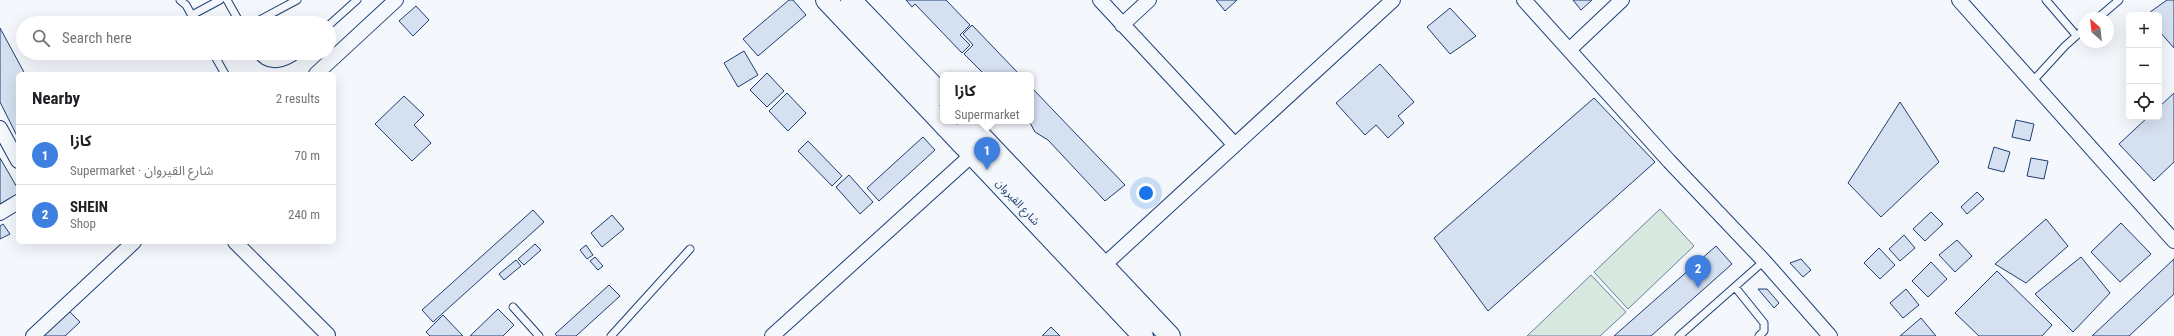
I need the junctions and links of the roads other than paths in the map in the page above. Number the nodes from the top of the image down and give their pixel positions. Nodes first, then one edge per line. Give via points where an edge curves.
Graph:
1 (180, 0) edge
2 (220, 0) edge
3 (297, 0) edge
4 (357, 0) edge
5 (396, 0) edge
6 (826, 0) edge
7 (851, 0) edge
8 (1100, 0) edge
9 (1149, 0) edge
10 (1393, 0) edge
11 (1524, 0) edge
12 (1622, 0) edge
13 (1959, 0) edge
14 (2046, 0) edge
15 (2119, 0) edge
16 (230, 1) edge
17 (2105, 12) edge
18 (192, 15) joint
19 (237, 16) edge
20 (267, 16) edge
21 (336, 20) edge
22 (1122, 25) junction
23 (2076, 35) joint
24 (1569, 50) junction
25 (336, 56) edge
26 (217, 60) edge
27 (263, 60) edge
28 (290, 60) edge
29 (331, 60) edge
30 (224, 72) edge
31 (318, 72) edge
32 (2032, 82) junction
33 (940, 93) edge
34 (940, 119) edge
35 (944, 124) edge
36 (970, 124) edge
37 (0, 128) edge
38 (1235, 145) junction
39 (973, 154) junction
40 (16, 157) edge
41 (16, 203) edge
42 (0, 213) edge
43 (2174, 241) edge
44 (132, 244) edge
45 (237, 244) edge
46 (690, 249) dead end
47 (1764, 261) junction
48 (1104, 264) junction
49 (1735, 287) junction
50 (513, 307) dead end
51 (328, 335) edge
52 (33, 336) edge
53 (539, 336) edge
54 (611, 336) edge
55 (772, 336) edge
56 (1143, 336) edge
57 (1170, 336) edge
58 (1679, 336) edge
59 (1760, 336) edge
60 (1830, 336) edge

1 - 18 lane
2 - 18 lane
3 - 20 lane
4 - 21 lane
5 - 25 street
6 - 34 main road, شارع القيروان
7 - 33 main road
8 - 22 street
9 - 22 street
10 - 38 street
11 - 24 street
12 - 24 street
13 - 32 street
14 - 23 lane
15 - 17 lane
16 - 19 lane
22 - 38 street
23 - 32 lane
24 - 47 street
26 - 30 lane
27 - 28 lane via 274,64
29 - 31 street
32 - 43 street
35 - 39 main road, شارع القيروان
36 - 48 main road, شارع القيروان
37 - 40 street
38 - 48 street
39 - 55 street
39 - 56 main road, شارع القيروان
41 - 42 street
44 - 52 street
45 - 51 street
46 - 54 lane
47 - 49 lane
47 - 60 street
48 - 57 main road, شارع القيروان
49 - 58 lane
49 - 59 lane via 1764,323 1764,331
50 - 53 lane

